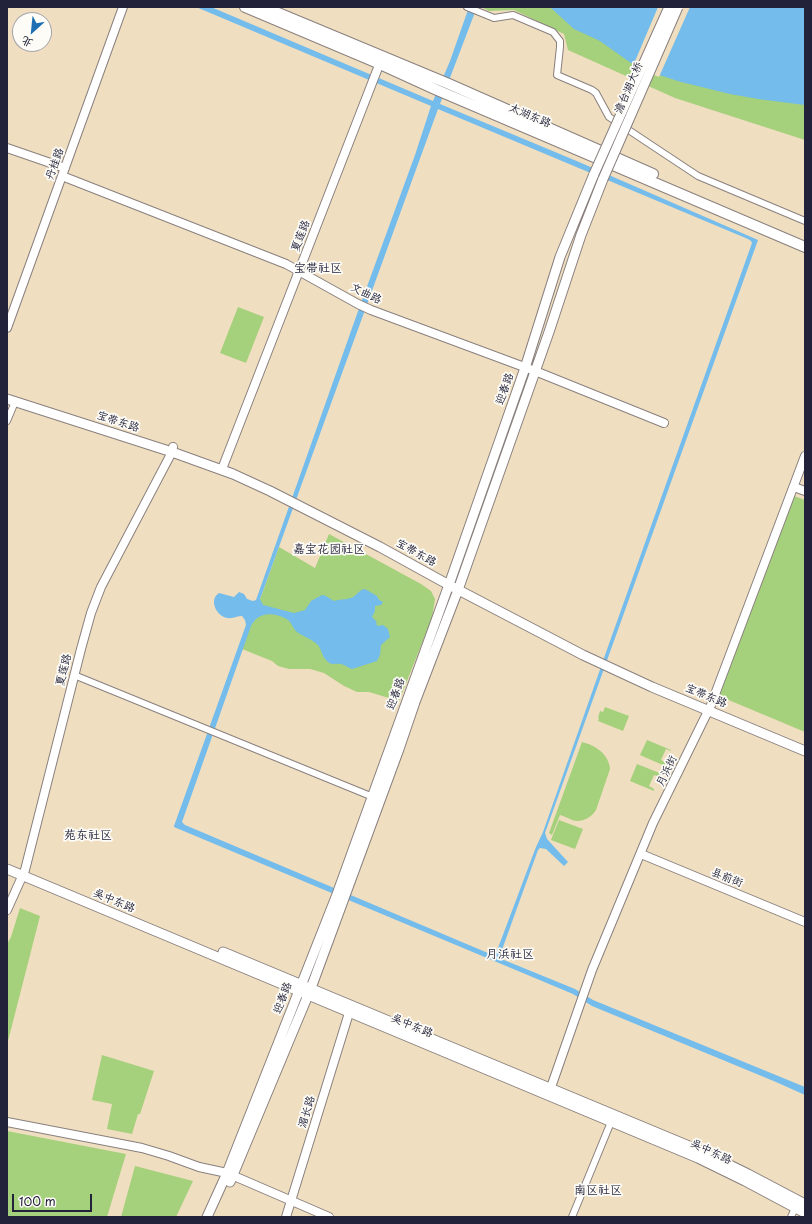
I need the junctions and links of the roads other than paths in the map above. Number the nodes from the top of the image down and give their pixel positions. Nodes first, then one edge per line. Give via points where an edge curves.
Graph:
1 (123, 7) edge
2 (245, 7) edge
3 (264, 7) edge
4 (467, 7) edge
5 (669, 7) edge
6 (678, 7) edge
7 (381, 60) junction
8 (443, 87) junction
9 (7, 148) edge
10 (65, 168) junction
11 (594, 174) joint
12 (62, 176) junction
13 (603, 179) joint
14 (805, 221) edge
15 (805, 240) edge
16 (805, 247) edge
17 (299, 270) junction
18 (7, 328) edge
19 (525, 368) junction
20 (535, 371) junction
21 (7, 393) edge
22 (11, 400) edge
23 (7, 421) edge
24 (664, 424) dead end
25 (172, 450) junction
26 (805, 456) edge
27 (223, 467) junction
28 (794, 487) junction
29 (805, 492) edge
30 (450, 582) junction
31 (459, 587) junction
32 (74, 675) junction
33 (710, 707) junction
34 (805, 744) edge
35 (805, 751) edge
36 (372, 796) junction
37 (641, 854) junction
38 (7, 863) edge
39 (7, 869) edge
40 (24, 873) junction
41 (341, 896) junction
42 (7, 910) edge
43 (805, 922) edge
44 (305, 990) junction
45 (349, 1013) junction
46 (549, 1093) junction
47 (7, 1122) edge
48 (611, 1122) junction
49 (230, 1174) junction
50 (291, 1201) junction
51 (805, 1204) edge
52 (795, 1208) junction
53 (805, 1213) edge
54 (207, 1217) edge
55 (214, 1217) edge
56 (286, 1217) edge
57 (329, 1217) edge
58 (572, 1217) edge
59 (791, 1217) edge

1 - 10 street, 丹桂路
2 - 7 main road, 太湖东路
3 - 7 main road, 太湖东路
4 - 14 street via 494,18 513,15 553,32 560,41 557,75 592,90 609,117 698,176
5 - 11 main road, 澹台湖大桥, bridge
6 - 13 main road, 澹台湖大桥, bridge
7 - 8 main road, 太湖东路
7 - 17 street, 夏莲路
8 - 15 main road, 太湖东路
8 - 16 main road, 太湖东路
9 - 10 street
10 - 12 street, 丹桂路
11 - 19 main road, 迎春路 via 560,257
12 - 17 street, 文曲路
12 - 18 street, 丹桂路
13 - 20 main road, 迎春路 via 580,235
17 - 19 street, 文曲路 via 368,309
17 - 27 street, 夏莲路
19 - 20 street, 文曲路
19 - 30 main road, 迎春路
20 - 24 street, 文曲路
20 - 31 main road, 迎春路
21 - 25 main road, 宝带东路
22 - 23 street
22 - 25 main road, 宝带东路
25 - 27 main road, 宝带东路
25 - 32 street, 夏莲路 via 98,594
26 - 28 street, 月浜街
27 - 30 main road, 宝带东路 via 383,542
28 - 29 street
28 - 33 street, 月浜街
30 - 31 main road, 宝带东路
30 - 36 main road, 迎春路
31 - 33 main road, 宝带东路 via 556,635 605,663
31 - 41 main road, 迎春路
32 - 36 street
32 - 40 street, 夏莲路
33 - 34 main road, 宝带东路
33 - 35 main road, 宝带东路
33 - 37 street, 月浜街 via 653,823
36 - 41 main road, 迎春路
37 - 43 street, 县前街
37 - 46 street, 月浜街 via 592,970
38 - 40 main road, 吴中东路
39 - 40 main road, 吴中东路
40 - 42 street, 夏莲路
40 - 44 main road, 吴中东路
41 - 44 main road, 迎春路
44 - 45 main road, 吴中东路
44 - 46 main road, 吴中东路
44 - 49 main road, 迎春路
45 - 46 main road, 吴中东路
45 - 50 street, 湄长路
46 - 48 main road, 吴中东路
46 - 51 main road, 吴中东路 via 701,1151
47 - 49 street via 142,1148 199,1167
48 - 52 main road, 吴中东路 via 710,1164
48 - 58 street
49 - 50 street
49 - 54 main road, 迎春路
49 - 55 main road, 迎春路
50 - 56 street, 湄长路
50 - 57 street
52 - 53 main road, 吴中东路
52 - 59 street

